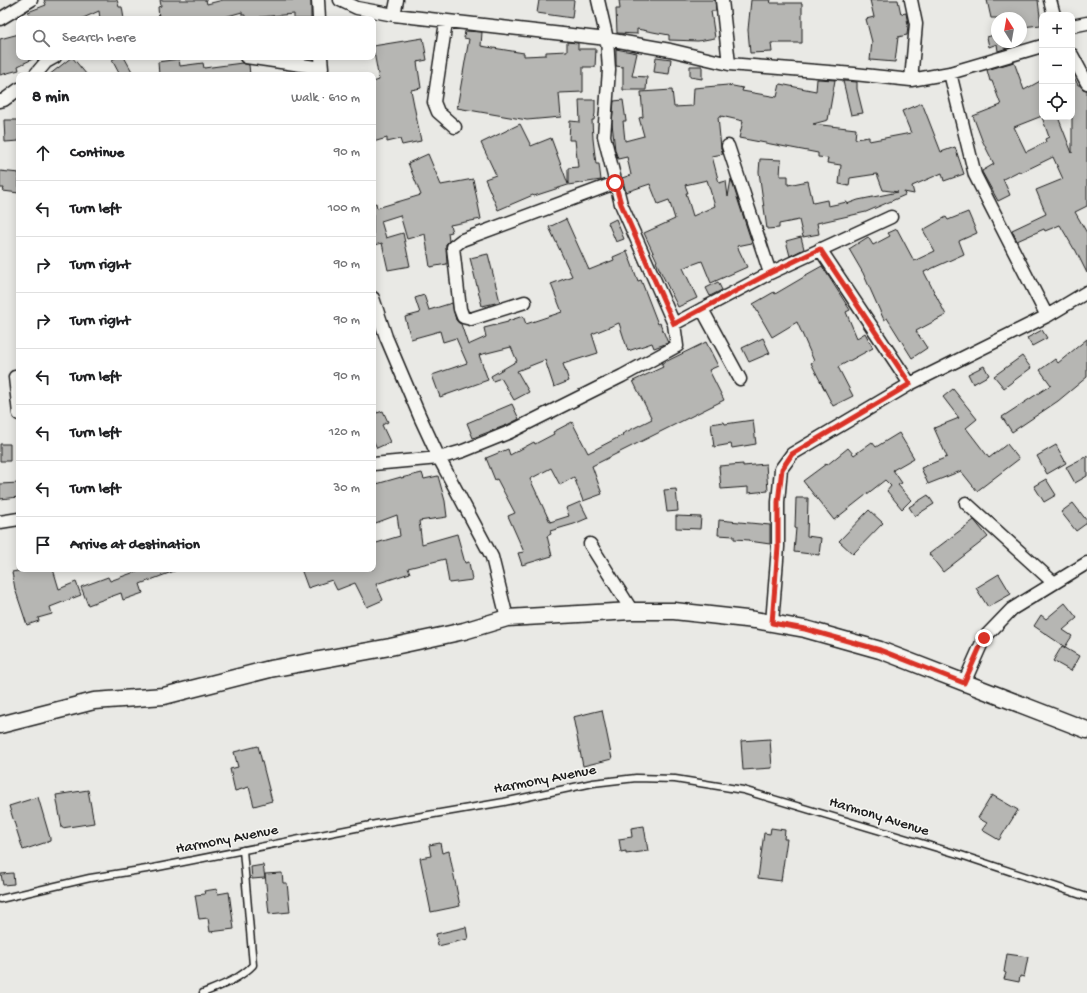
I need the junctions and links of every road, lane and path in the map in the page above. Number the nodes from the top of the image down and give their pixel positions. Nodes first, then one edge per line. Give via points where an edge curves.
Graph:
1 (31, 0) edge
2 (318, 0) edge
3 (340, 0) edge
4 (397, 0) edge
5 (598, 0) edge
6 (722, 0) edge
7 (911, 0) edge
8 (1050, 0) edge
9 (1053, 12) edge
10 (394, 15) junction
11 (319, 16) edge
12 (0, 18) edge
13 (446, 22) junction
14 (1087, 23) edge
15 (1075, 25) edge
16 (607, 39) junction
17 (1039, 47) edge
18 (50, 60) edge
19 (268, 60) edge
20 (1075, 61) edge
21 (729, 64) junction
22 (321, 67) edge
23 (38, 72) edge
24 (950, 73) junction
25 (911, 80) junction
26 (1087, 83) edge
27 (16, 91) edge
28 (0, 101) edge
29 (455, 128) dead end
30 (728, 146) dead end
31 (615, 183) junction
32 (891, 217) dead end
33 (820, 249) junction
34 (770, 273) junction
35 (1087, 292) edge
36 (525, 302) dead end
37 (376, 307) edge
38 (702, 309) junction
39 (1047, 316) junction
40 (674, 324) junction
41 (14, 376) dead end
42 (740, 379) dead end
43 (910, 384) junction
44 (16, 391) edge
45 (439, 458) junction
46 (376, 464) edge
47 (966, 503) dead end
48 (16, 519) edge
49 (0, 522) edge
50 (590, 544) dead end
51 (1087, 563) edge
52 (1054, 583) junction
53 (632, 611) junction
54 (507, 618) junction
55 (772, 623) junction
56 (964, 683) junction
57 (0, 725) edge
58 (1087, 730) edge
59 (243, 850) junction
60 (1087, 897) edge
61 (0, 899) edge
62 (203, 993) edge

1 - 12 street
2 - 11 street
3 - 10 street via 357,8
4 - 10 street
5 - 16 street
6 - 21 street
7 - 25 street via 916,24
8 - 9 street
10 - 13 street
13 - 16 street
13 - 29 street via 434,102 438,112
14 - 15 street
16 - 21 street
16 - 31 street via 609,70 604,136
17 - 24 street
18 - 23 street
19 - 22 street
20 - 26 street
21 - 25 street
24 - 25 street
24 - 39 street via 975,175
27 - 28 street
30 - 34 street
31 - 36 street via 462,240 453,247 463,316 471,318
31 - 40 street via 621,204
32 - 33 street
33 - 34 street
33 - 43 street
34 - 38 street
35 - 39 street
37 - 45 street via 389,344
38 - 40 street
38 - 42 street
39 - 43 street
40 - 45 street via 677,346 510,432
41 - 44 street
43 - 55 street via 792,454 782,469
45 - 46 street
45 - 54 street via 492,557
47 - 52 street
48 - 49 street
50 - 53 street
51 - 52 street
52 - 56 street via 1012,608 984,638
53 - 54 street
53 - 55 street via 674,611
54 - 57 street via 464,631 270,669 164,696 94,701
55 - 56 street via 805,629 880,650
56 - 58 street
59 - 60 lane, Harmony Avenue via 593,783 636,778 675,779 743,790 961,855
59 - 61 lane, Harmony Avenue via 90,878
59 - 62 lane via 253,965 246,973

